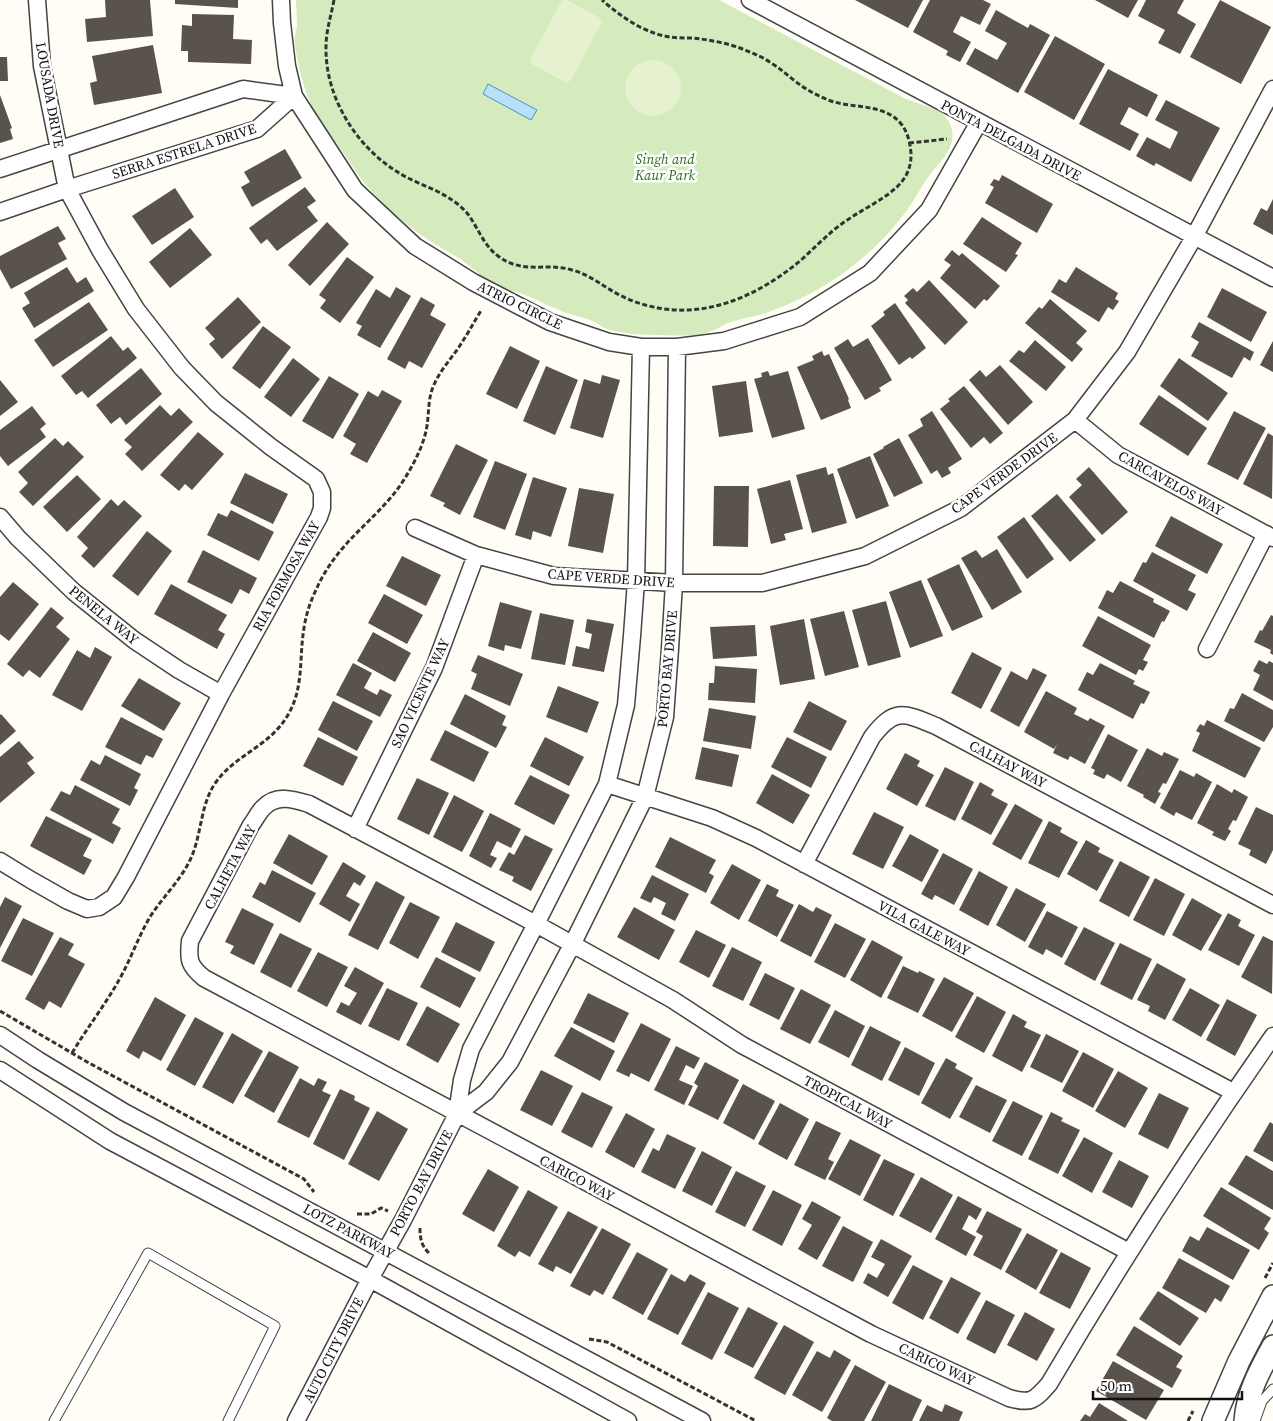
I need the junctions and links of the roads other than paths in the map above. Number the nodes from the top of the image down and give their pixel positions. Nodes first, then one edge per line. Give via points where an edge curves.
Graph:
1 (38, 0) edge
2 (281, 0) edge
3 (750, 0) edge
4 (1273, 89) edge
5 (294, 96) junction
6 (978, 122) junction
7 (59, 150) junction
8 (0, 169) edge
9 (67, 189) junction
10 (0, 212) edge
11 (1194, 237) junction
12 (1273, 278) edge
13 (641, 347) junction
14 (677, 347) junction
15 (1075, 420) junction
16 (0, 517) edge
17 (414, 528) dead end
18 (1270, 536) edge
19 (476, 554) junction
20 (636, 581) junction
21 (674, 583) junction
22 (1207, 649) dead end
23 (221, 694) junction
24 (607, 784) junction
25 (645, 797) junction
26 (355, 828) junction
27 (0, 861) edge
28 (804, 864) junction
29 (1273, 905) edge
30 (536, 924) junction
31 (572, 945) junction
32 (0, 1035) edge
33 (1273, 1036) edge
34 (0, 1070) edge
35 (1234, 1092) junction
36 (457, 1114) junction
37 (386, 1251) junction
38 (1129, 1252) junction
39 (370, 1279) junction
40 (1273, 1296) edge
41 (1273, 1346) edge
42 (1273, 1389) edge
43 (54, 1421) edge
44 (228, 1421) edge
45 (296, 1421) edge
46 (628, 1421) edge
47 (702, 1421) edge
48 (1213, 1421) edge
49 (1245, 1421) edge
50 (1255, 1421) edge

1 - 7 street, LOUSADA DRIVE via 42,66
2 - 5 street, ATRIO CIRCLE via 287,66
3 - 6 street, PONTA DELGADA DRIVE
4 - 11 street, CAPE VERDE DRIVE
5 - 7 street via 243,89
5 - 9 street, SERRA ESTRELA DRIVE via 257,129
5 - 13 street, ATRIO CIRCLE via 355,190 415,246 473,282 550,322 610,342
6 - 11 street, PONTA DELGADA DRIVE
6 - 14 street, ATRIO CIRCLE via 929,210 870,274 800,317 724,341
7 - 8 street
7 - 9 street, LOUSADA DRIVE
9 - 10 street, SERRA ESTRELA DRIVE
9 - 23 street, RIA FORMOSA WAY via 136,309 182,368 216,403 316,479 322,492 319,517
11 - 12 street, PONTA DELGADA DRIVE
11 - 15 street, CAPE VERDE DRIVE via 1126,352
13 - 14 street, ATRIO CIRCLE
13 - 20 street, PORTO BAY DRIVE
14 - 21 street, PORTO BAY DRIVE
15 - 18 street, CARCAVELOS WAY via 1118,455
15 - 21 street, CAPE VERDE DRIVE via 961,508 865,556 762,583
16 - 23 street, PENELA WAY via 74,592 134,640
17 - 19 street, CAPE VERDE DRIVE
18 - 22 street
19 - 20 street, CAPE VERDE DRIVE via 554,576
19 - 26 street, SAO VICENTE WAY via 434,668
20 - 21 street, CAPE VERDE DRIVE
20 - 24 street, PORTO BAY DRIVE via 626,705
21 - 25 street, PORTO BAY DRIVE via 665,717
23 - 27 street, RIA FORMOSA WAY via 114,897 99,907 86,909
24 - 25 street, VILA GALE WAY
24 - 30 street, PORTO BAY DRIVE
25 - 28 street, VILA GALE WAY via 712,818
25 - 31 street, PORTO BAY DRIVE
26 - 30 street, CALHETA WAY
26 - 36 street, CALHETA WAY via 309,804 290,798 275,800 263,808 190,941 190,962 204,978
28 - 29 street, CALHAY WAY via 872,737 893,716 909,715 944,730
28 - 35 street, VILA GALE WAY
30 - 31 street, CALHETA WAY
30 - 36 street, PORTO BAY DRIVE via 471,1049
31 - 36 street, PORTO BAY DRIVE via 510,1062 486,1092
31 - 38 street, TROPICAL WAY via 672,1000 742,1045
32 - 37 street, LOTZ PARKWAY via 124,1112
33 - 35 street, CARICO WAY
34 - 39 street via 110,1141
35 - 38 street, CARICO WAY
36 - 37 street, PORTO BAY DRIVE
36 - 38 street, CARICO WAY via 872,1334 1024,1402 1036,1398 1049,1384
37 - 39 street, PORTO BAY DRIVE
37 - 47 street, LOTZ PARKWAY
39 - 45 street, AUTO CITY DRIVE
39 - 46 street
40 - 48 street via 1239,1361
41 - 49 street via 1255,1380
42 - 50 lane via 1262,1401
43 - 44 lane via 148,1253 275,1326

